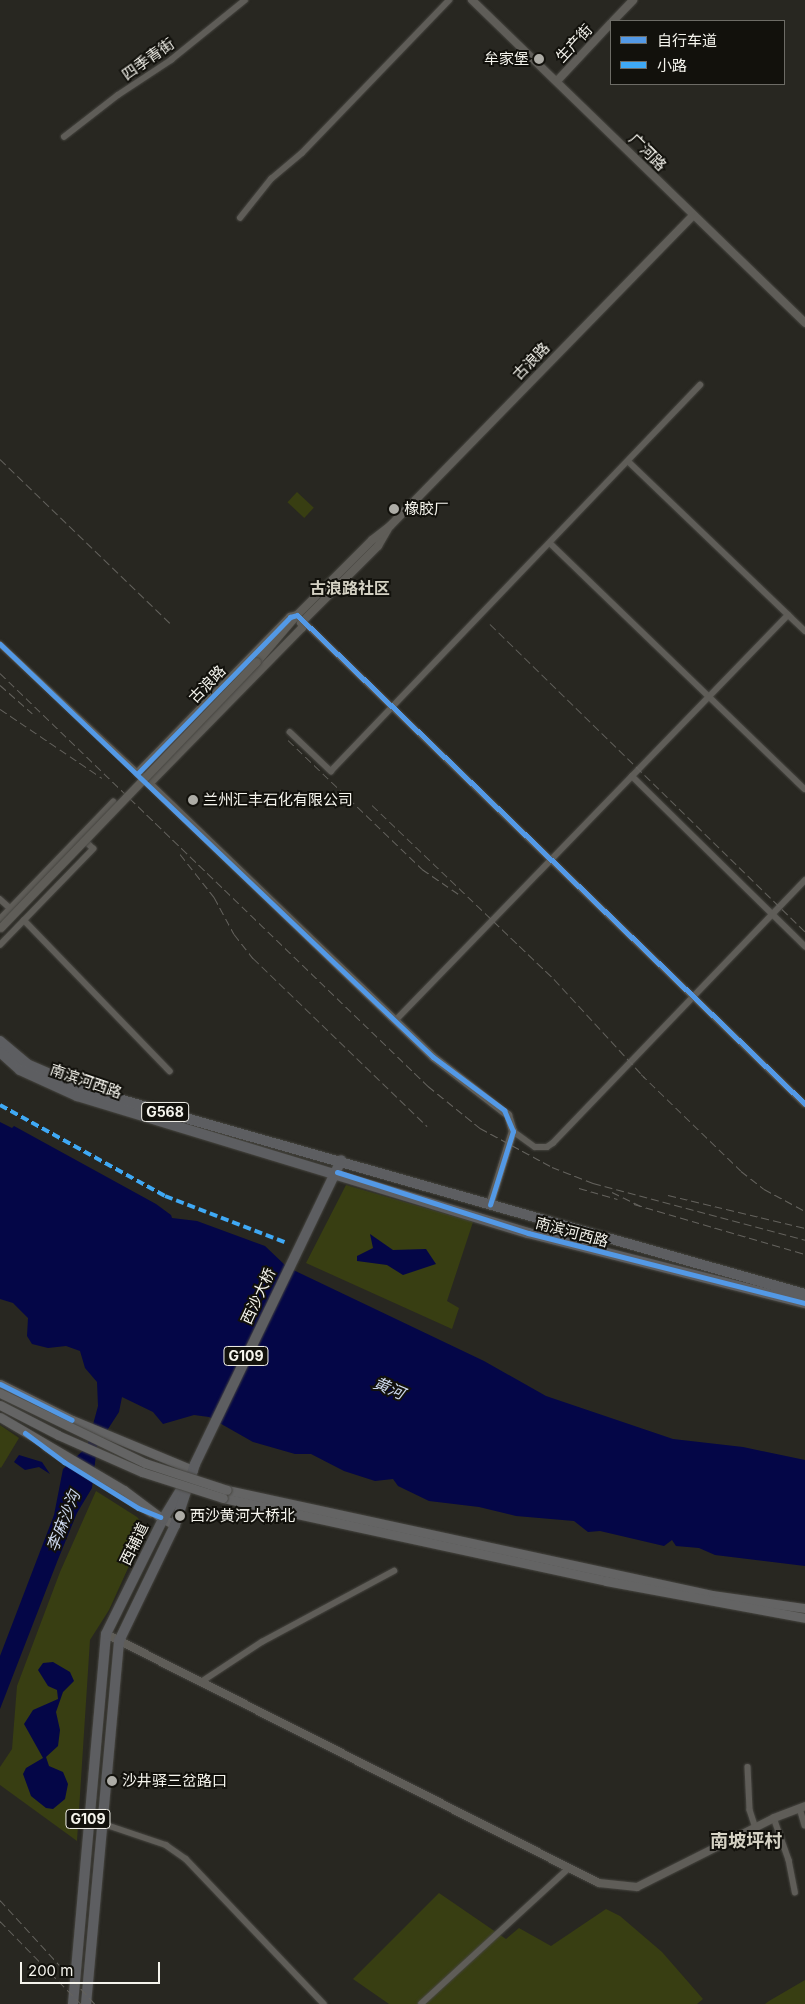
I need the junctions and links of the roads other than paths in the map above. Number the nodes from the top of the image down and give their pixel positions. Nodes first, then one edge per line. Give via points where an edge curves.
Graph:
1 (244, 0) edge
2 (449, 0) edge
3 (472, 0) edge
4 (633, 0) edge
5 (614, 20) edge
6 (610, 24) edge
7 (557, 81) junction
8 (64, 137) dead end
9 (692, 216) junction
10 (240, 218) dead end
11 (805, 323) edge
12 (700, 385) dead end
13 (628, 462) junction
14 (390, 526) junction
15 (550, 543) junction
16 (788, 615) junction
17 (297, 616) junction
18 (304, 622) junction
19 (805, 632) edge
20 (0, 644) edge
21 (257, 662) junction
22 (709, 697) junction
23 (392, 708) junction
24 (290, 732) dead end
25 (138, 773) junction
26 (632, 776) junction
27 (149, 784) junction
28 (805, 789) edge
29 (113, 802) dead end
30 (80, 836) junction
31 (550, 861) junction
32 (805, 880) edge
33 (0, 899) edge
34 (10, 908) junction
35 (772, 914) junction
36 (0, 919) edge
37 (24, 920) junction
38 (1, 929) edge
39 (0, 944) edge
40 (805, 946) edge
41 (694, 997) junction
42 (395, 1021) junction
43 (0, 1041) edge
44 (0, 1052) edge
45 (170, 1071) dead end
46 (805, 1104) edge
47 (513, 1131) junction
48 (341, 1160) junction
49 (337, 1172) junction
50 (490, 1205) junction
51 (805, 1294) edge
52 (805, 1303) edge
53 (0, 1384) edge
54 (0, 1393) edge
55 (0, 1405) edge
56 (0, 1417) edge
57 (194, 1467) junction
58 (225, 1494) junction
59 (161, 1518) junction
60 (175, 1525) junction
61 (425, 1536) junction
62 (394, 1571) dead end
63 (711, 1599) junction
64 (805, 1608) edge
65 (805, 1618) edge
66 (106, 1634) junction
67 (119, 1641) junction
68 (201, 1682) junction
69 (748, 1767) dead end
70 (803, 1807) edge
71 (774, 1818) junction
72 (101, 1823) junction
73 (805, 1825) edge
74 (756, 1828) junction
75 (569, 1868) junction
76 (795, 1892) dead end
77 (73, 2004) edge
78 (86, 2004) edge
79 (324, 2004) edge
80 (421, 2004) edge

1 - 8 street, 四季青街 via 171,60 118,95
2 - 10 street via 302,152 271,179
3 - 7 street, 广河路
4 - 5 street, 生产街
6 - 7 street, 生产街
7 - 9 street, 广河路
9 - 11 street, 广河路
9 - 14 street, 古浪路
12 - 13 street
13 - 15 street
13 - 16 street
14 - 17 street, 古浪路
14 - 18 street, 古浪路 via 378,546
15 - 22 street
15 - 23 street
16 - 19 street
16 - 22 street
17 - 18 street
17 - 21 street, 古浪路
17 - 25 street, 古浪路 via 290,617
18 - 21 street, 古浪路
18 - 23 street
18 - 27 street, 古浪路 via 302,628
20 - 25 street
21 - 38 street, 古浪路, bridge
22 - 26 street
22 - 28 street
23 - 24 street via 331,771
23 - 31 street
25 - 27 street
26 - 31 street
26 - 35 street
27 - 42 street
29 - 30 street
30 - 34 street
30 - 37 street via 93,849
31 - 41 street
31 - 42 street
32 - 35 street
33 - 34 street
34 - 36 street
35 - 40 street
35 - 41 street
37 - 39 street
37 - 45 street
41 - 46 street
41 - 47 street via 553,1143 547,1147 535,1147
42 - 47 street via 444,1067 504,1110
43 - 48 highway, 南滨河西路 / G568 via 27,1064 88,1090
44 - 49 highway, 南滨河西路 / G568 via 20,1070 70,1093
47 - 50 street
48 - 49 highway, G109
48 - 50 highway, 南滨河西路
49 - 52 highway, 南滨河西路 via 528,1233
49 - 57 highway, 西沙大桥 / G109
50 - 51 highway, 南滨河西路
53 - 57 main road via 123,1443
54 - 58 main road, bridge via 145,1463
55 - 58 main road, bridge via 142,1472
56 - 59 main road
57 - 59 highway, 西辅道 / G109
57 - 60 highway, 西辅道 / G109
58 - 61 main road via 323,1510
58 - 61 main road via 321,1520
59 - 60 main road
59 - 66 highway, 西辅道 / G109
60 - 67 highway, 西辅道 / G109
61 - 63 main road via 606,1581
61 - 63 main road via 608,1571
62 - 68 street via 262,1642
63 - 64 main road
63 - 65 main road
66 - 67 street
66 - 77 highway, 西辅道 / G109
67 - 68 street
67 - 72 highway, 西辅道 / G109
68 - 75 street
69 - 74 street via 750,1810
70 - 71 street
70 - 73 street
71 - 74 street
71 - 76 street via 789,1860
72 - 78 highway, 西辅道 / G109
72 - 79 street via 166,1844 186,1858
74 - 75 street via 637,1887 599,1883
75 - 80 street

